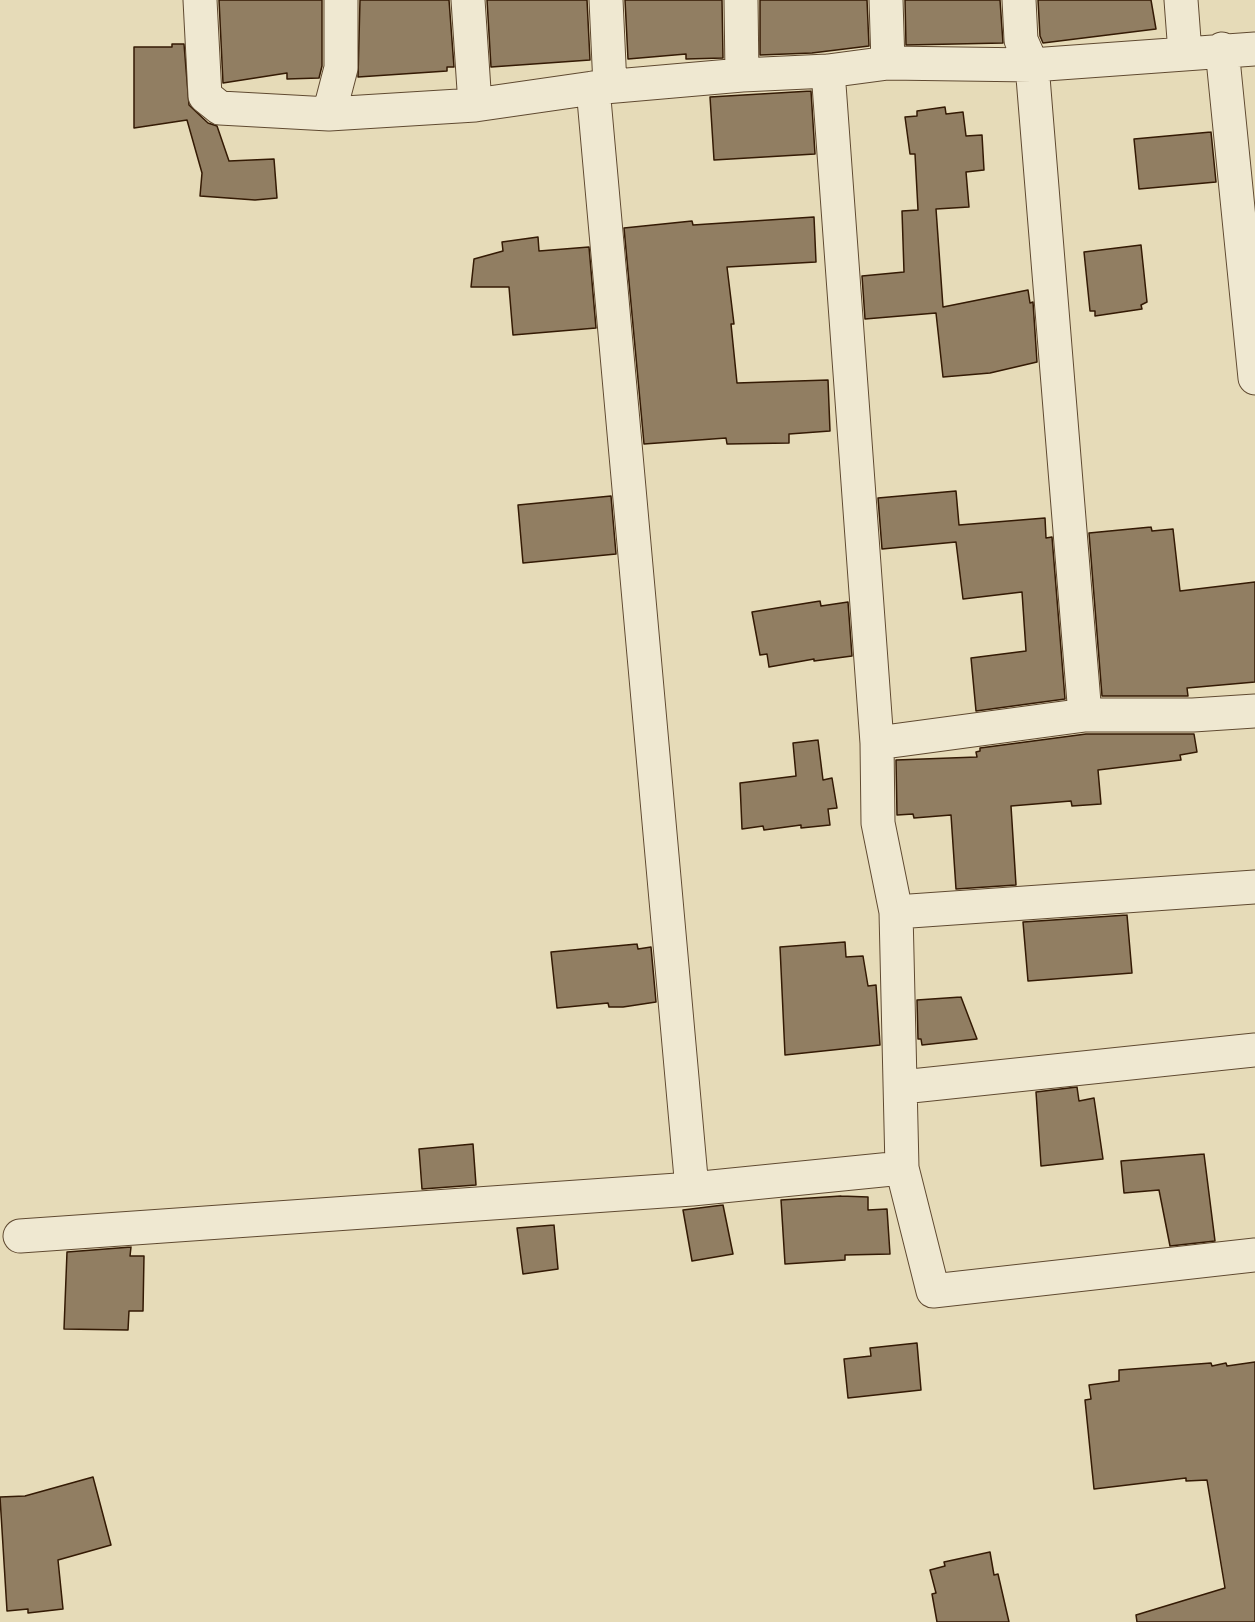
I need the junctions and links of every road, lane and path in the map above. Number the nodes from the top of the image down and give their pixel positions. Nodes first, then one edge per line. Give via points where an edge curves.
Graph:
1 (200, 0) edge
2 (341, 0) edge
3 (468, 0) edge
4 (606, 0) edge
5 (741, 0) edge
6 (886, 0) edge
7 (1019, 0) edge
8 (1180, 0) edge
9 (1255, 48) edge
10 (1222, 49) junction
11 (1185, 53) junction
12 (888, 63) junction
13 (1032, 65) junction
14 (828, 71) junction
15 (742, 75) junction
16 (602, 87) junction
17 (475, 105) junction
18 (329, 114) junction
19 (1255, 378) edge
20 (1255, 711) edge
21 (1085, 715) junction
22 (877, 743) junction
23 (1255, 887) edge
24 (896, 912) junction
25 (1255, 1050) edge
26 (902, 1087) junction
27 (902, 1168) junction
28 (692, 1189) junction
29 (20, 1236) dead end
30 (1255, 1255) edge

1 - 18 street via 205,96 220,108
2 - 18 street via 341,68
3 - 17 street
4 - 16 street
5 - 15 street
6 - 12 street
7 - 13 street via 1021,40
8 - 11 street
9 - 10 street
10 - 11 street
10 - 19 street
11 - 13 street
12 - 13 street
12 - 14 street
13 - 21 street
14 - 15 street
14 - 22 street
15 - 16 street
16 - 17 street
16 - 28 street
17 - 18 street
20 - 21 street
21 - 22 street
22 - 24 street via 878,823
23 - 24 street
24 - 26 street
25 - 26 street
26 - 27 street
27 - 28 street
27 - 30 street via 933,1291
28 - 29 street

